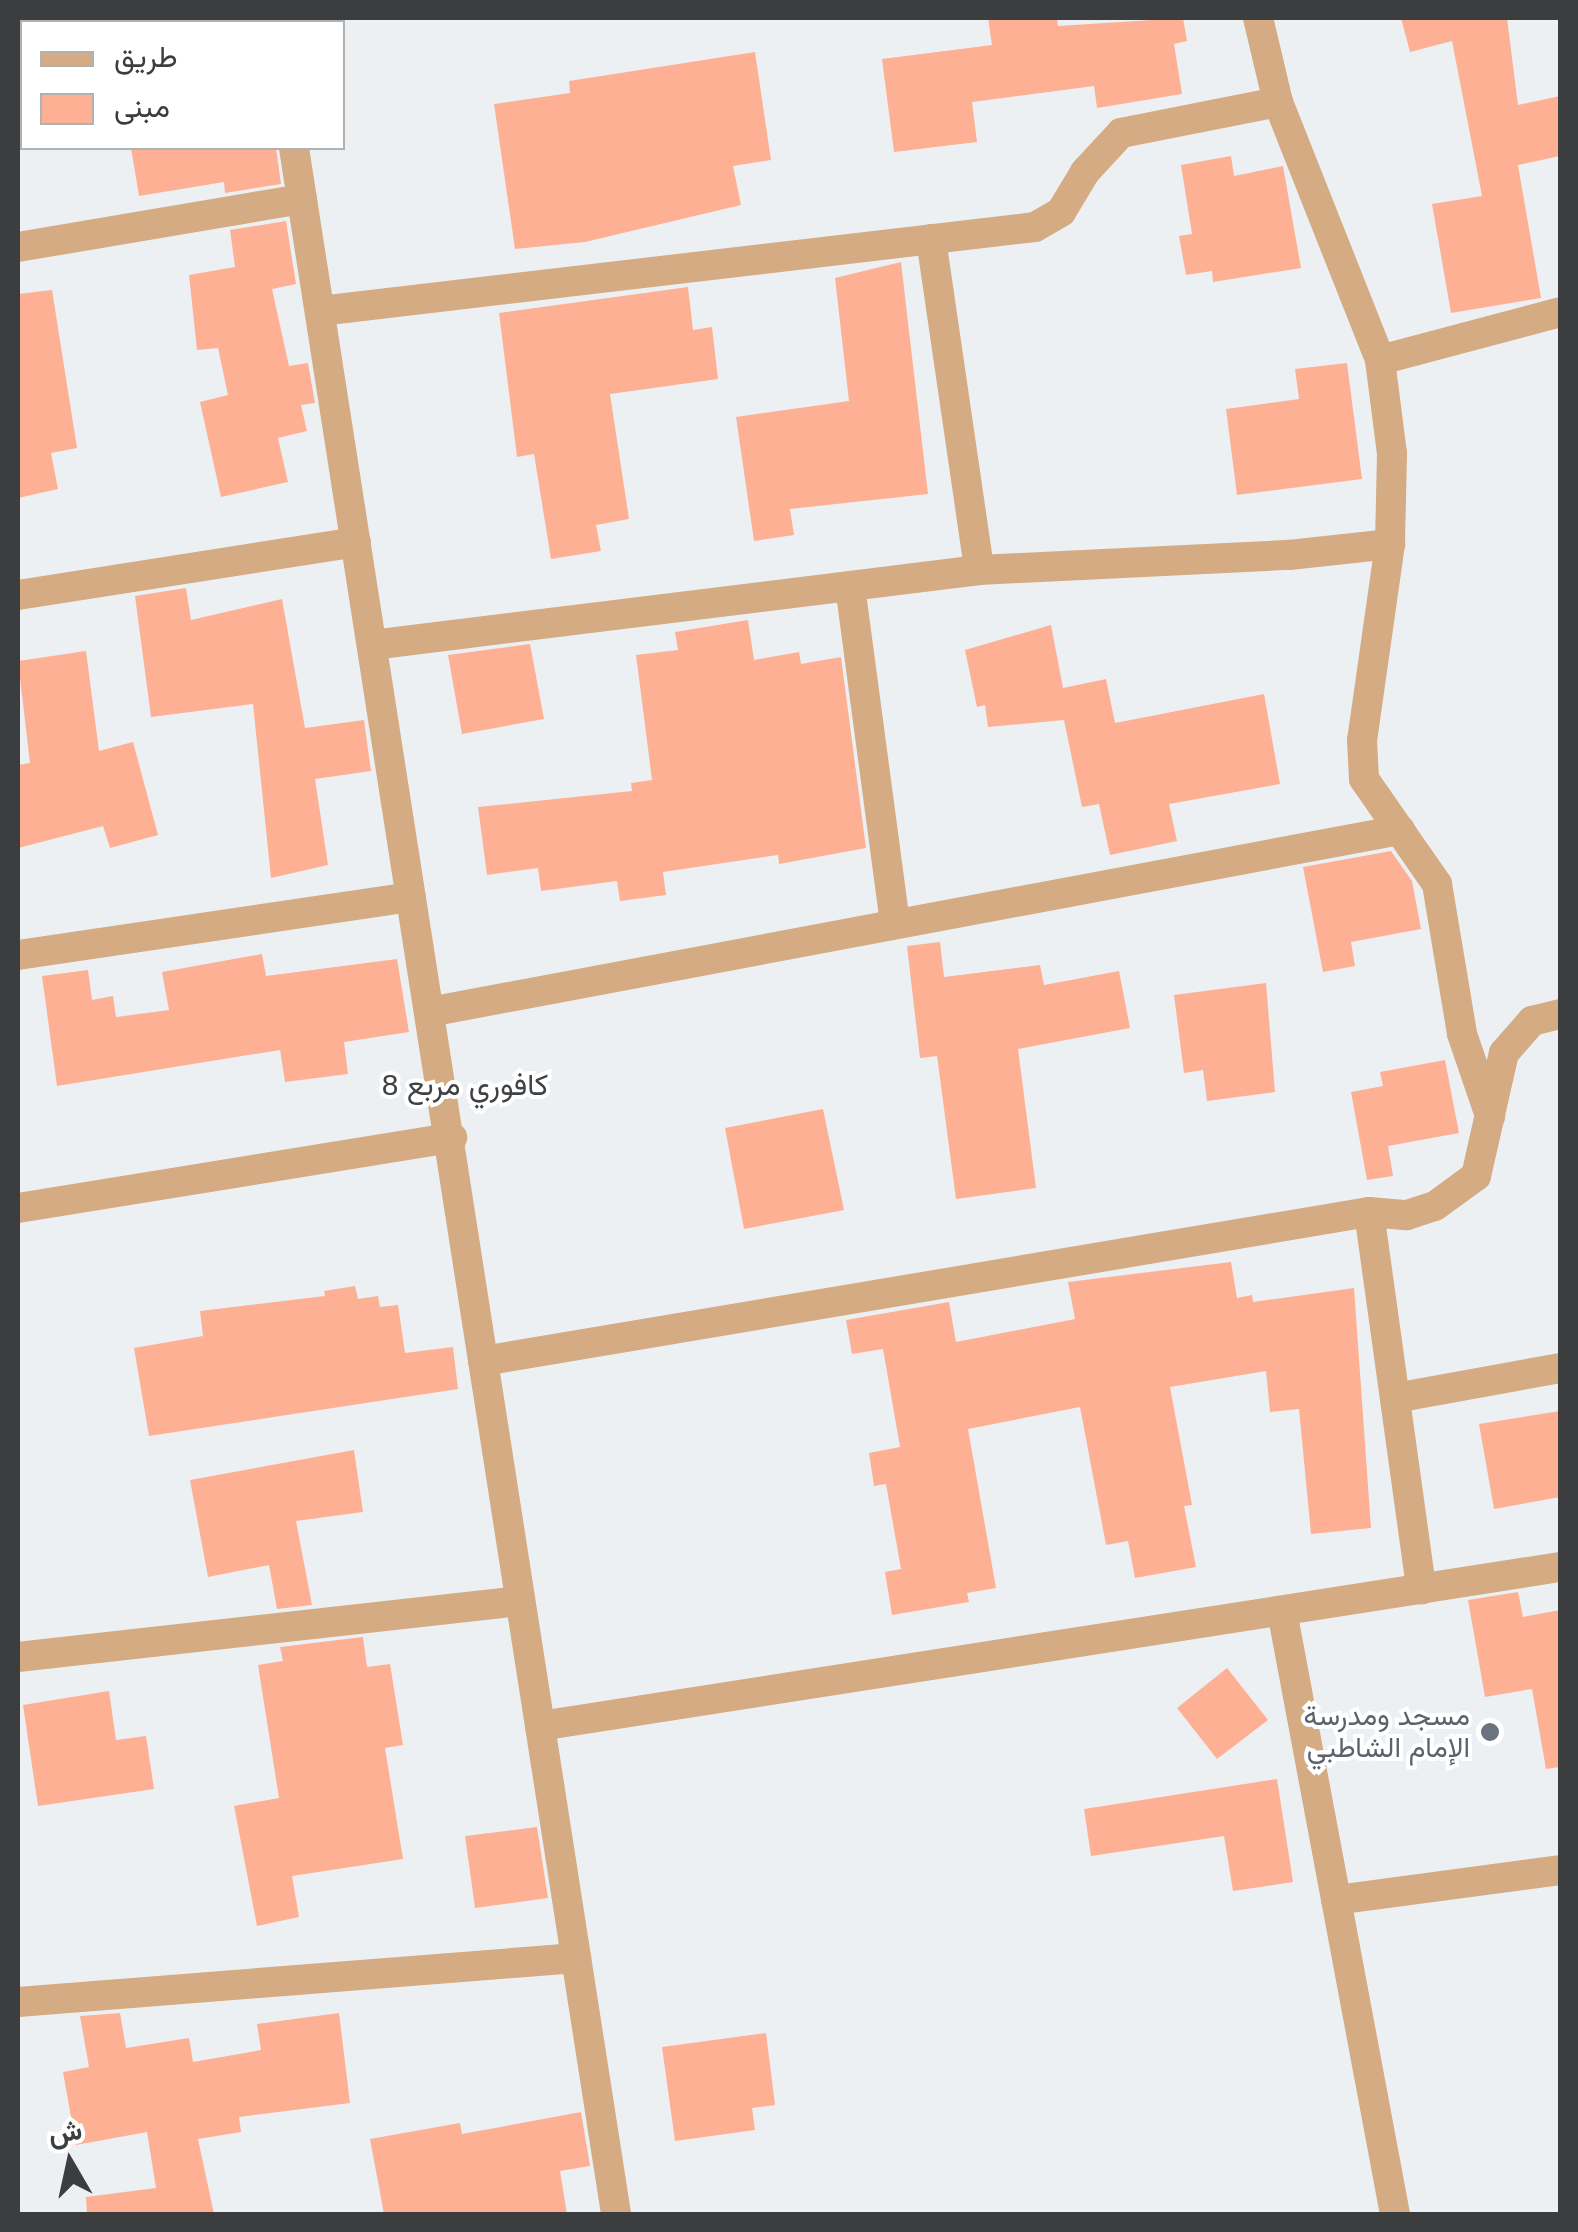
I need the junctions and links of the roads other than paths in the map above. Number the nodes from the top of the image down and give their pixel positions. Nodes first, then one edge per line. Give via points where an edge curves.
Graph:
1 (1258, 18) edge
2 (1278, 102) junction
3 (294, 150) edge
4 (302, 199) junction
5 (931, 239) junction
6 (18, 247) edge
7 (320, 311) junction
8 (1560, 312) edge
9 (1380, 360) junction
10 (356, 542) junction
11 (1390, 544) junction
12 (979, 570) junction
13 (850, 586) junction
14 (18, 595) edge
15 (372, 645) junction
16 (1400, 830) junction
17 (411, 897) junction
18 (896, 924) junction
19 (18, 955) edge
20 (429, 1012) junction
21 (1560, 1014) edge
22 (1491, 1118) junction
23 (452, 1138) junction
24 (18, 1208) edge
25 (1369, 1212) junction
26 (483, 1361) junction
27 (1560, 1368) edge
28 (1395, 1398) junction
29 (1560, 1567) edge
30 (1422, 1589) junction
31 (520, 1601) junction
32 (1282, 1610) junction
33 (18, 1658) edge
34 (540, 1726) junction
35 (1560, 1870) edge
36 (1336, 1900) junction
37 (576, 1958) junction
38 (18, 2002) edge
39 (616, 2214) edge
40 (1395, 2214) edge

1 - 2 street
2 - 5 street via 1132,128 1096,158 1050,222
2 - 9 street
3 - 4 street
4 - 6 street
4 - 7 street
5 - 7 street
5 - 12 street
7 - 10 street
8 - 9 street
9 - 11 street via 1392,454
10 - 14 street
10 - 15 street
11 - 12 street
11 - 16 street via 1362,740 1367,790
12 - 13 street
13 - 15 street
13 - 18 street
15 - 17 street
16 - 18 street
16 - 22 street via 1438,884 1462,1034
17 - 19 street
17 - 20 street
18 - 20 street
20 - 23 street
21 - 22 street via 1532,1021 1510,1043
22 - 25 street via 1476,1176 1455,1194 1406,1215
23 - 24 street
23 - 26 street
25 - 26 street
25 - 28 street
26 - 31 street
27 - 28 street
28 - 30 street
29 - 30 street
30 - 32 street
31 - 33 street
31 - 34 street
32 - 34 street
32 - 36 street
34 - 37 street
35 - 36 street
36 - 40 street
37 - 38 street
37 - 39 street

